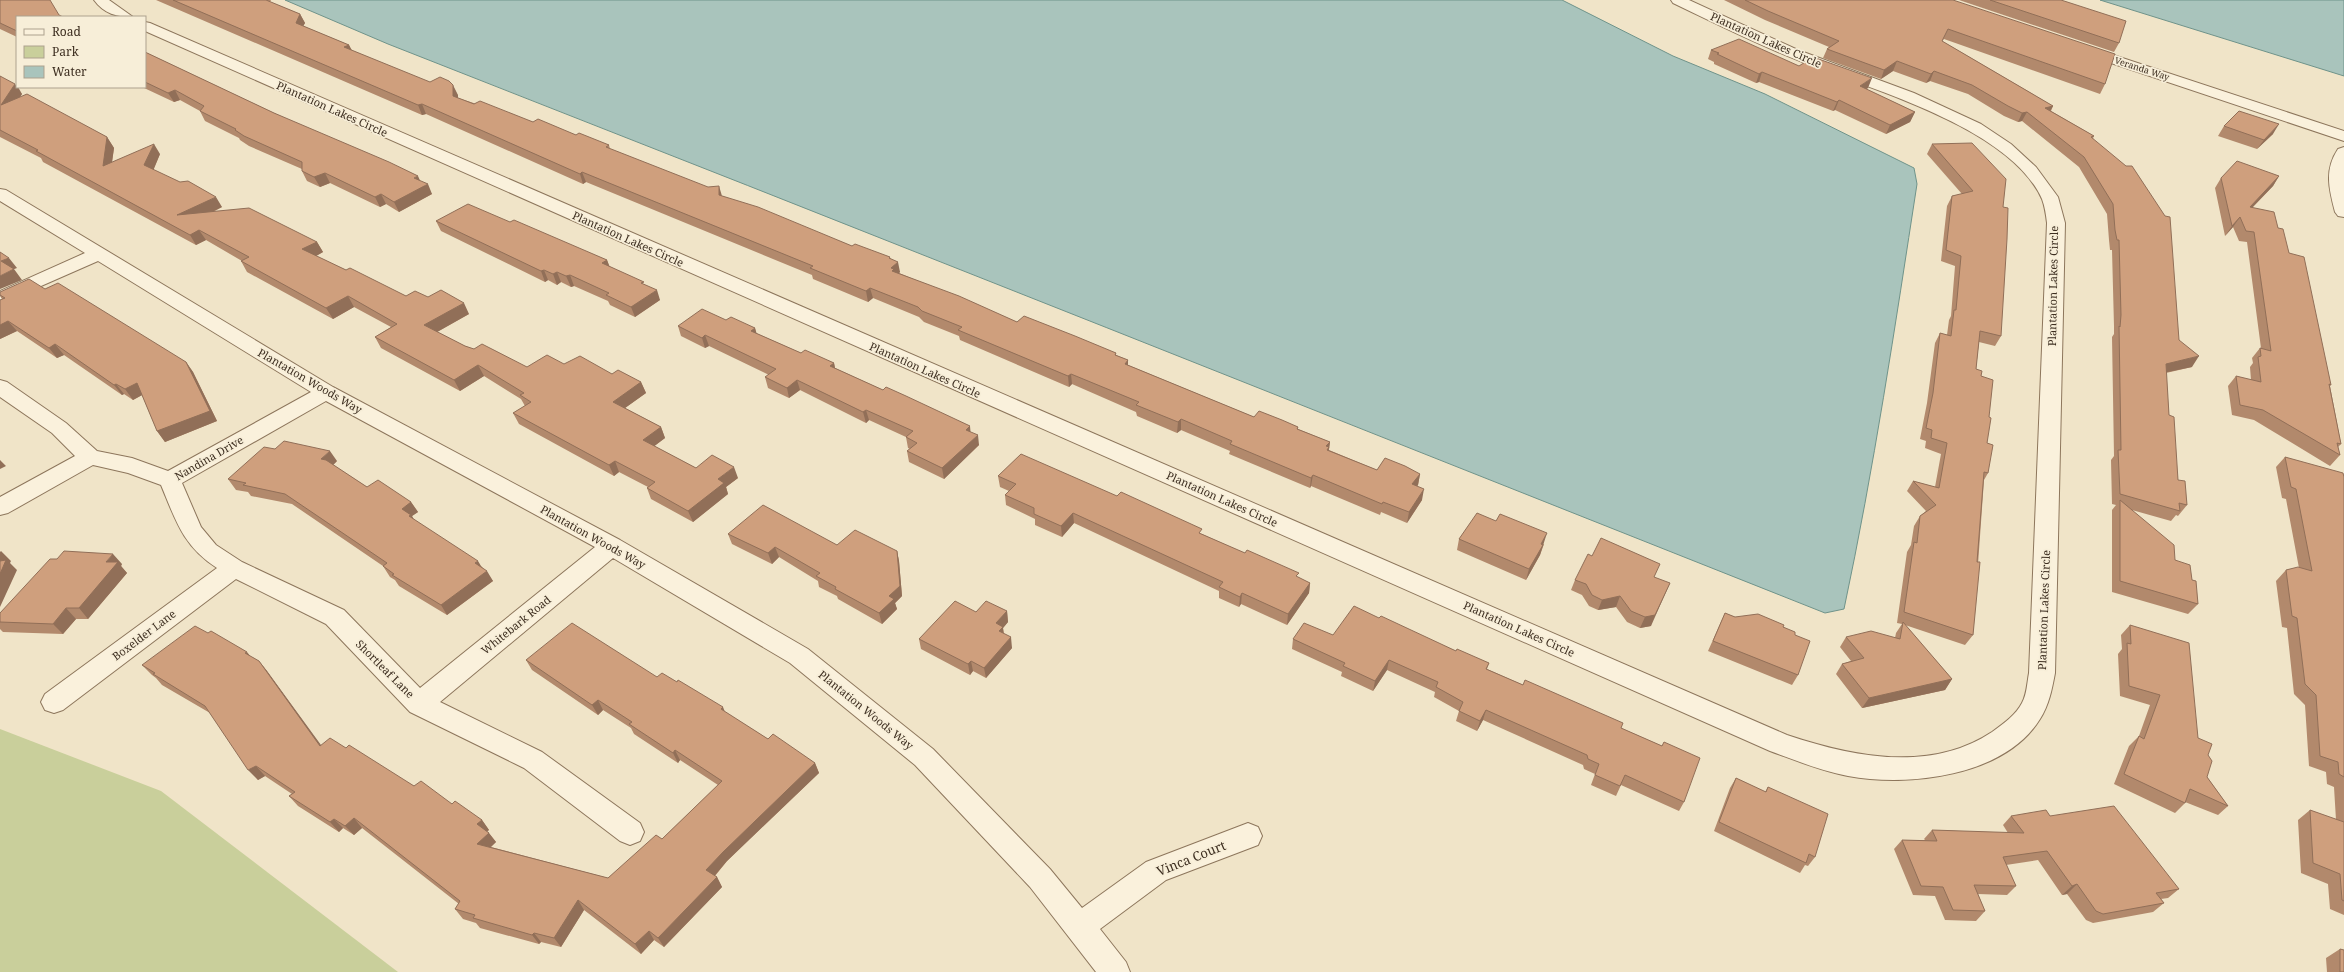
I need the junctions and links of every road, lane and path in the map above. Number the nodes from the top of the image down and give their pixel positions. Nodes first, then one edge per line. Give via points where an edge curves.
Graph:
1 (101, 0) edge
2 (1678, 0) edge
3 (124, 16) edge
4 (146, 26) edge
5 (2075, 46) edge
6 (2344, 136) edge
7 (2344, 152) edge
8 (0, 194) edge
9 (2344, 212) edge
10 (99, 254) junction
11 (0, 298) edge
12 (0, 387) edge
13 (326, 392) junction
14 (90, 457) junction
15 (170, 480) junction
16 (0, 507) edge
17 (612, 546) junction
18 (234, 568) junction
19 (54, 702) dead end
20 (419, 704) junction
21 (630, 832) dead end
22 (1248, 836) dead end
23 (1079, 927) junction
24 (1115, 972) edge

1 - 3 street
2 - 4 street, Plantation Lakes Circle via 1785,50 1962,120 2014,154 2039,181 2050,198 2056,223 2042,673 2035,704 2018,727 1996,745 1963,759 1913,768 1862,766 1826,759 1779,743
5 - 6 street, Veranda Way
7 - 9 street via 2339,160 2336,182
8 - 10 street, Plantation Woods Way
10 - 11 street
10 - 13 street, Plantation Woods Way
12 - 14 street via 59,428
13 - 15 street, Nandina Drive
13 - 17 street, Plantation Woods Way
14 - 15 street, Nandina Drive via 132,466
14 - 16 street
15 - 18 street, Shortleaf Lane via 191,531 208,551
17 - 20 street, Whitebark Road
17 - 23 street, Plantation Woods Way via 799,656 924,757 1040,878
18 - 19 street, Boxelder Lane
18 - 20 street, Shortleaf Lane via 335,617
20 - 21 street, Shortleaf Lane via 533,760
22 - 23 street, Vinca Court via 1156,872
23 - 24 street, Plantation Woods Way

